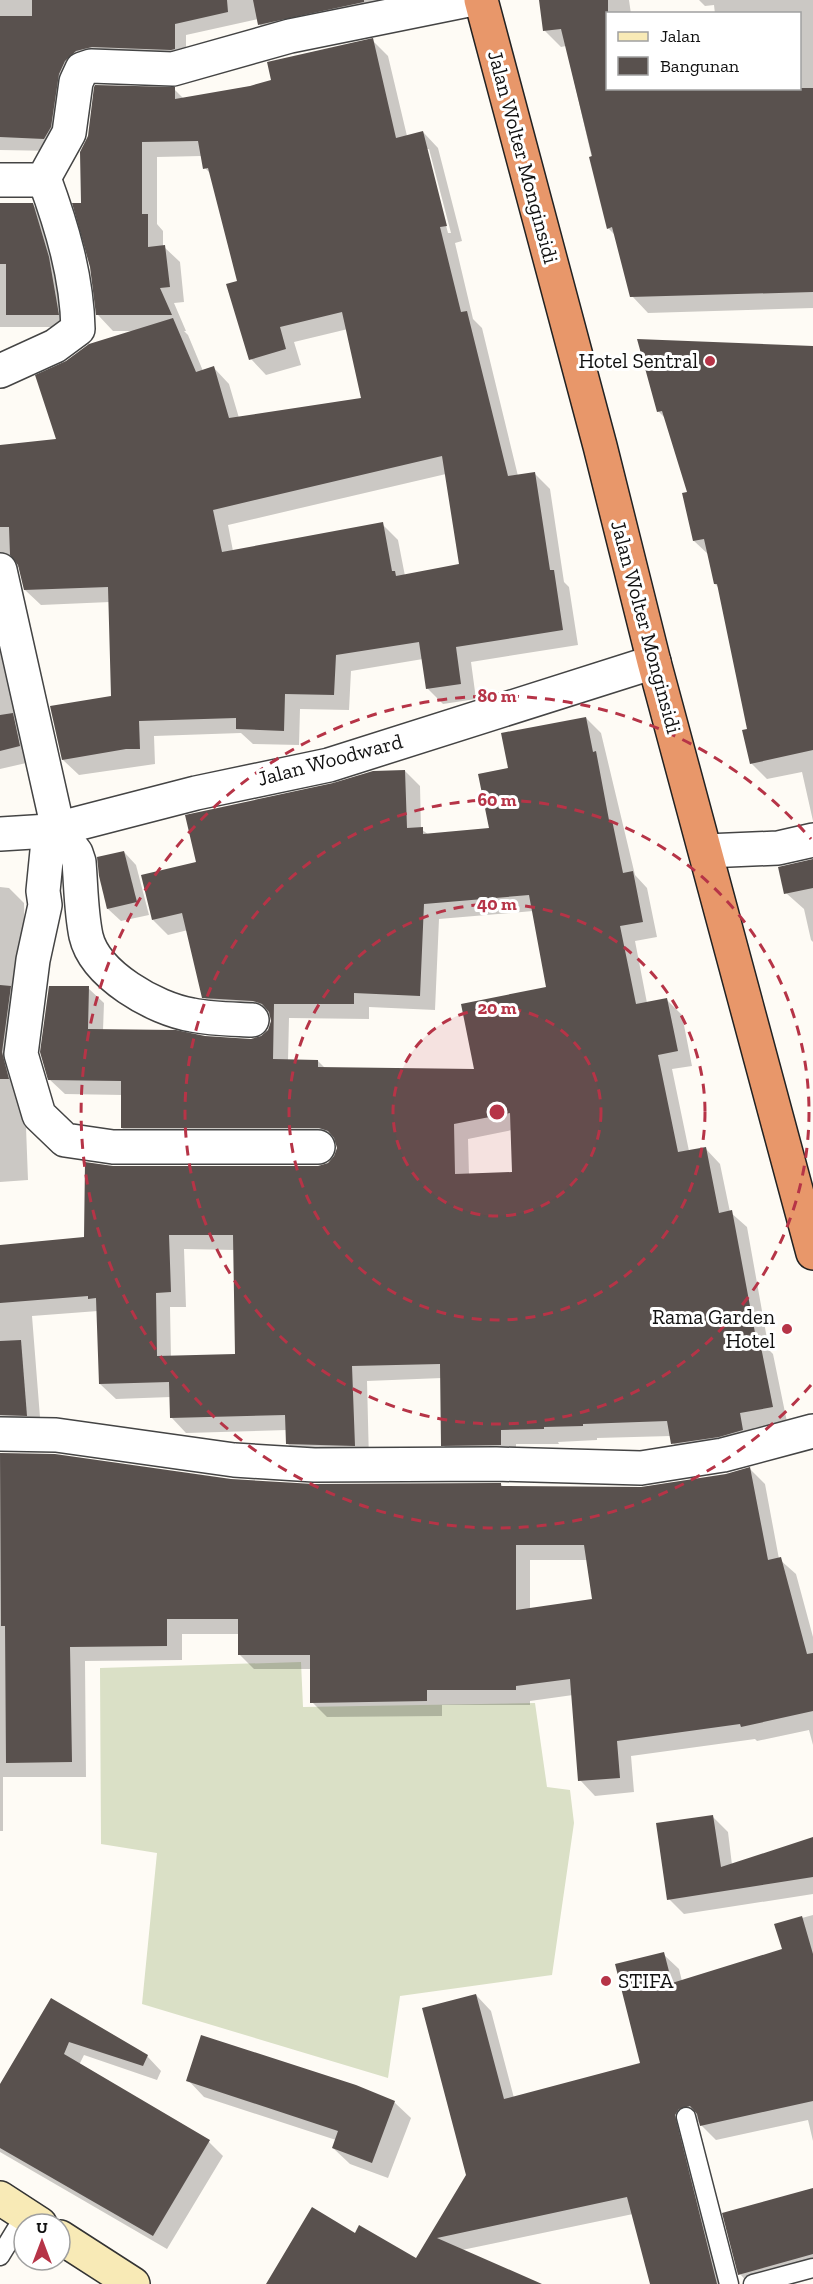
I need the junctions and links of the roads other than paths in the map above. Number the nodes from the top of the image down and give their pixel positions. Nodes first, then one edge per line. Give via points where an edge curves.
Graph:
1 (468, 0) edge
2 (481, 0) edge
3 (44, 178) junction
4 (0, 180) edge
5 (0, 371) edge
6 (0, 570) edge
7 (654, 662) junction
8 (54, 830) junction
9 (0, 834) edge
10 (813, 840) edge
11 (706, 851) junction
12 (252, 1020) dead end
13 (318, 1147) dead end
14 (813, 1253) edge
15 (813, 1431) edge
16 (0, 1434) edge
17 (686, 2117) dead end
18 (12, 2232) edge
19 (72, 2245) edge
20 (0, 2256) edge
21 (813, 2268) edge
22 (133, 2284) edge
23 (729, 2284) edge
24 (753, 2284) edge

1 - 3 street via 290,36 173,69 82,69 76,82 69,132
2 - 7 highway, Jalan Wolter Monginsidi
3 - 4 street
3 - 5 street via 72,273 78,329 55,346
6 - 8 street
7 - 8 street, Jalan Woodward via 329,765 196,793
7 - 11 highway, Jalan Wolter Monginsidi
8 - 9 street, Jalan Woodward
8 - 12 street via 76,853 86,938 113,978 150,1001 191,1015
8 - 13 street via 21,1054 39,1115 65,1140 113,1147
10 - 11 street via 778,848
11 - 14 highway, Jalan Wolter Monginsidi
15 - 16 street via 723,1455 641,1468 314,1465 234,1460 56,1436
17 - 23 lane
18 - 20 lane
19 - 22 main road
21 - 24 lane

